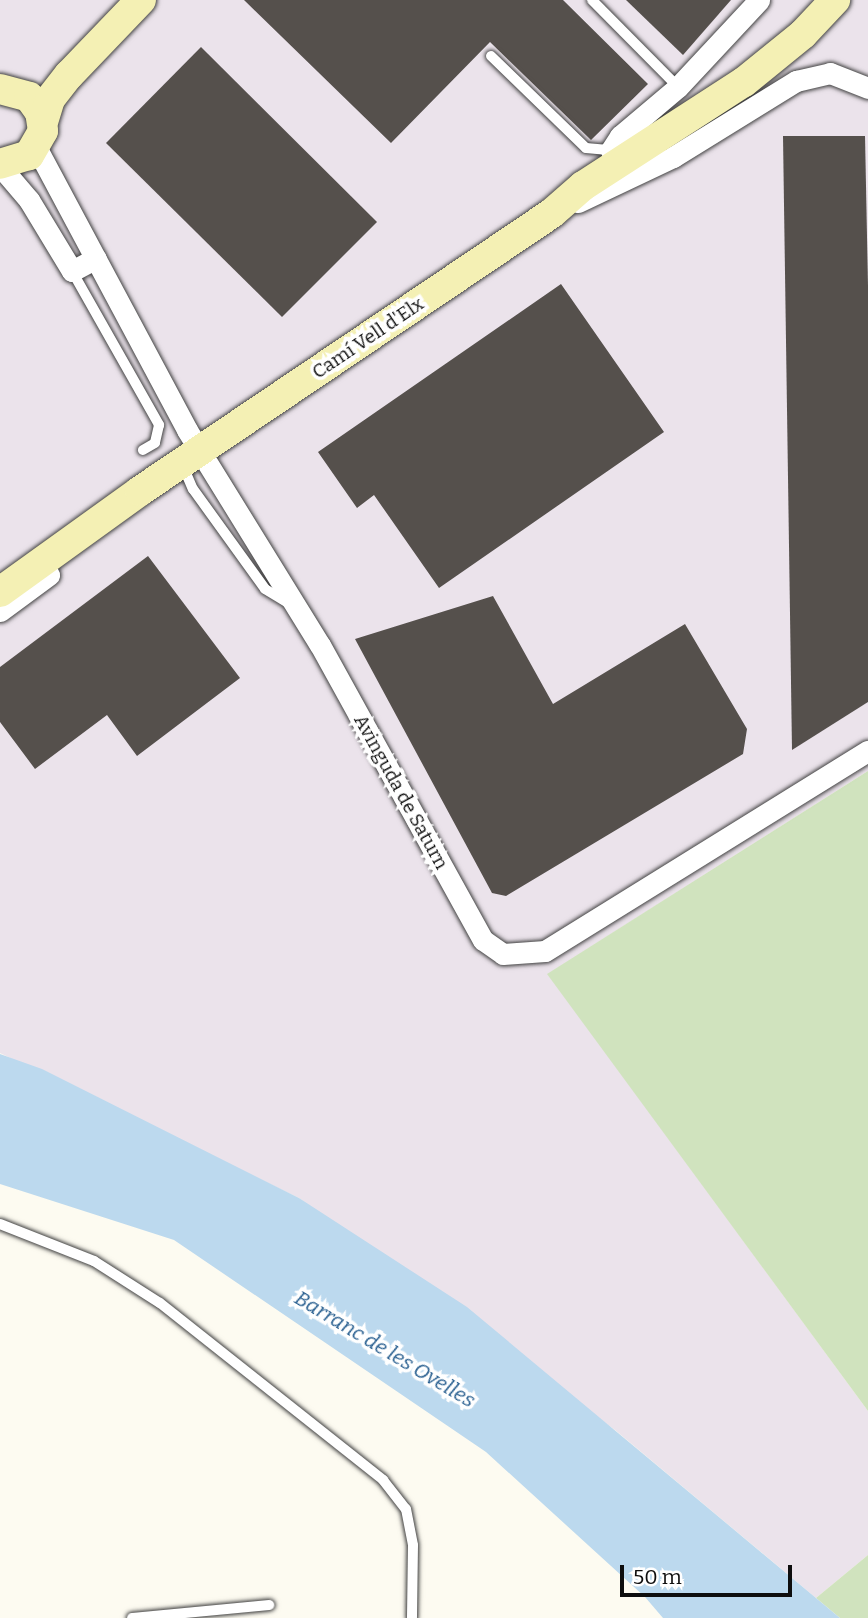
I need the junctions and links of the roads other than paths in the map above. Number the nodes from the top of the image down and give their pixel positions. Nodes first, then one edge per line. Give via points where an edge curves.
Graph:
1 (141, 0) edge
2 (592, 0) edge
3 (759, 0) edge
4 (831, 6) edge
5 (491, 56) dead end
6 (678, 86) junction
7 (1, 88) edge
8 (868, 88) edge
9 (40, 135) junction
10 (615, 156) junction
11 (0, 165) edge
12 (553, 211) junction
13 (96, 258) junction
14 (72, 271) junction
15 (143, 450) dead end
16 (192, 459) junction
17 (0, 593) edge
18 (0, 611) edge
19 (868, 751) edge
20 (0, 1224) edge
21 (269, 1605) dead end
22 (132, 1618) edge
23 (412, 1618) edge

1 - 9 main road via 50,99
2 - 6 lane
3 - 6 street
4 - 10 main road, Camí Vell d'Elx via 744,82
5 - 10 lane via 586,148
6 - 10 street via 620,136
7 - 9 main road via 29,97
8 - 12 street, Camí Vell d'Elx via 830,73 796,81 673,157
9 - 11 main road via 20,161
9 - 13 street, Avinguda de Saturn
10 - 12 main road, Camí Vell d'Elx
11 - 14 street via 29,200
12 - 16 main road, Camí Vell d'Elx
13 - 14 street
13 - 16 street, Avinguda de Saturn
14 - 15 lane via 159,425 155,443
16 - 17 main road, Camí Vell d'Elx via 140,491
16 - 18 street, Camí Vell d'Elx
16 - 19 street, Avinguda de Saturn via 298,608 483,940 503,954 545,951
20 - 23 lane via 94,1261 160,1303 383,1480 406,1509 414,1545
21 - 22 lane

